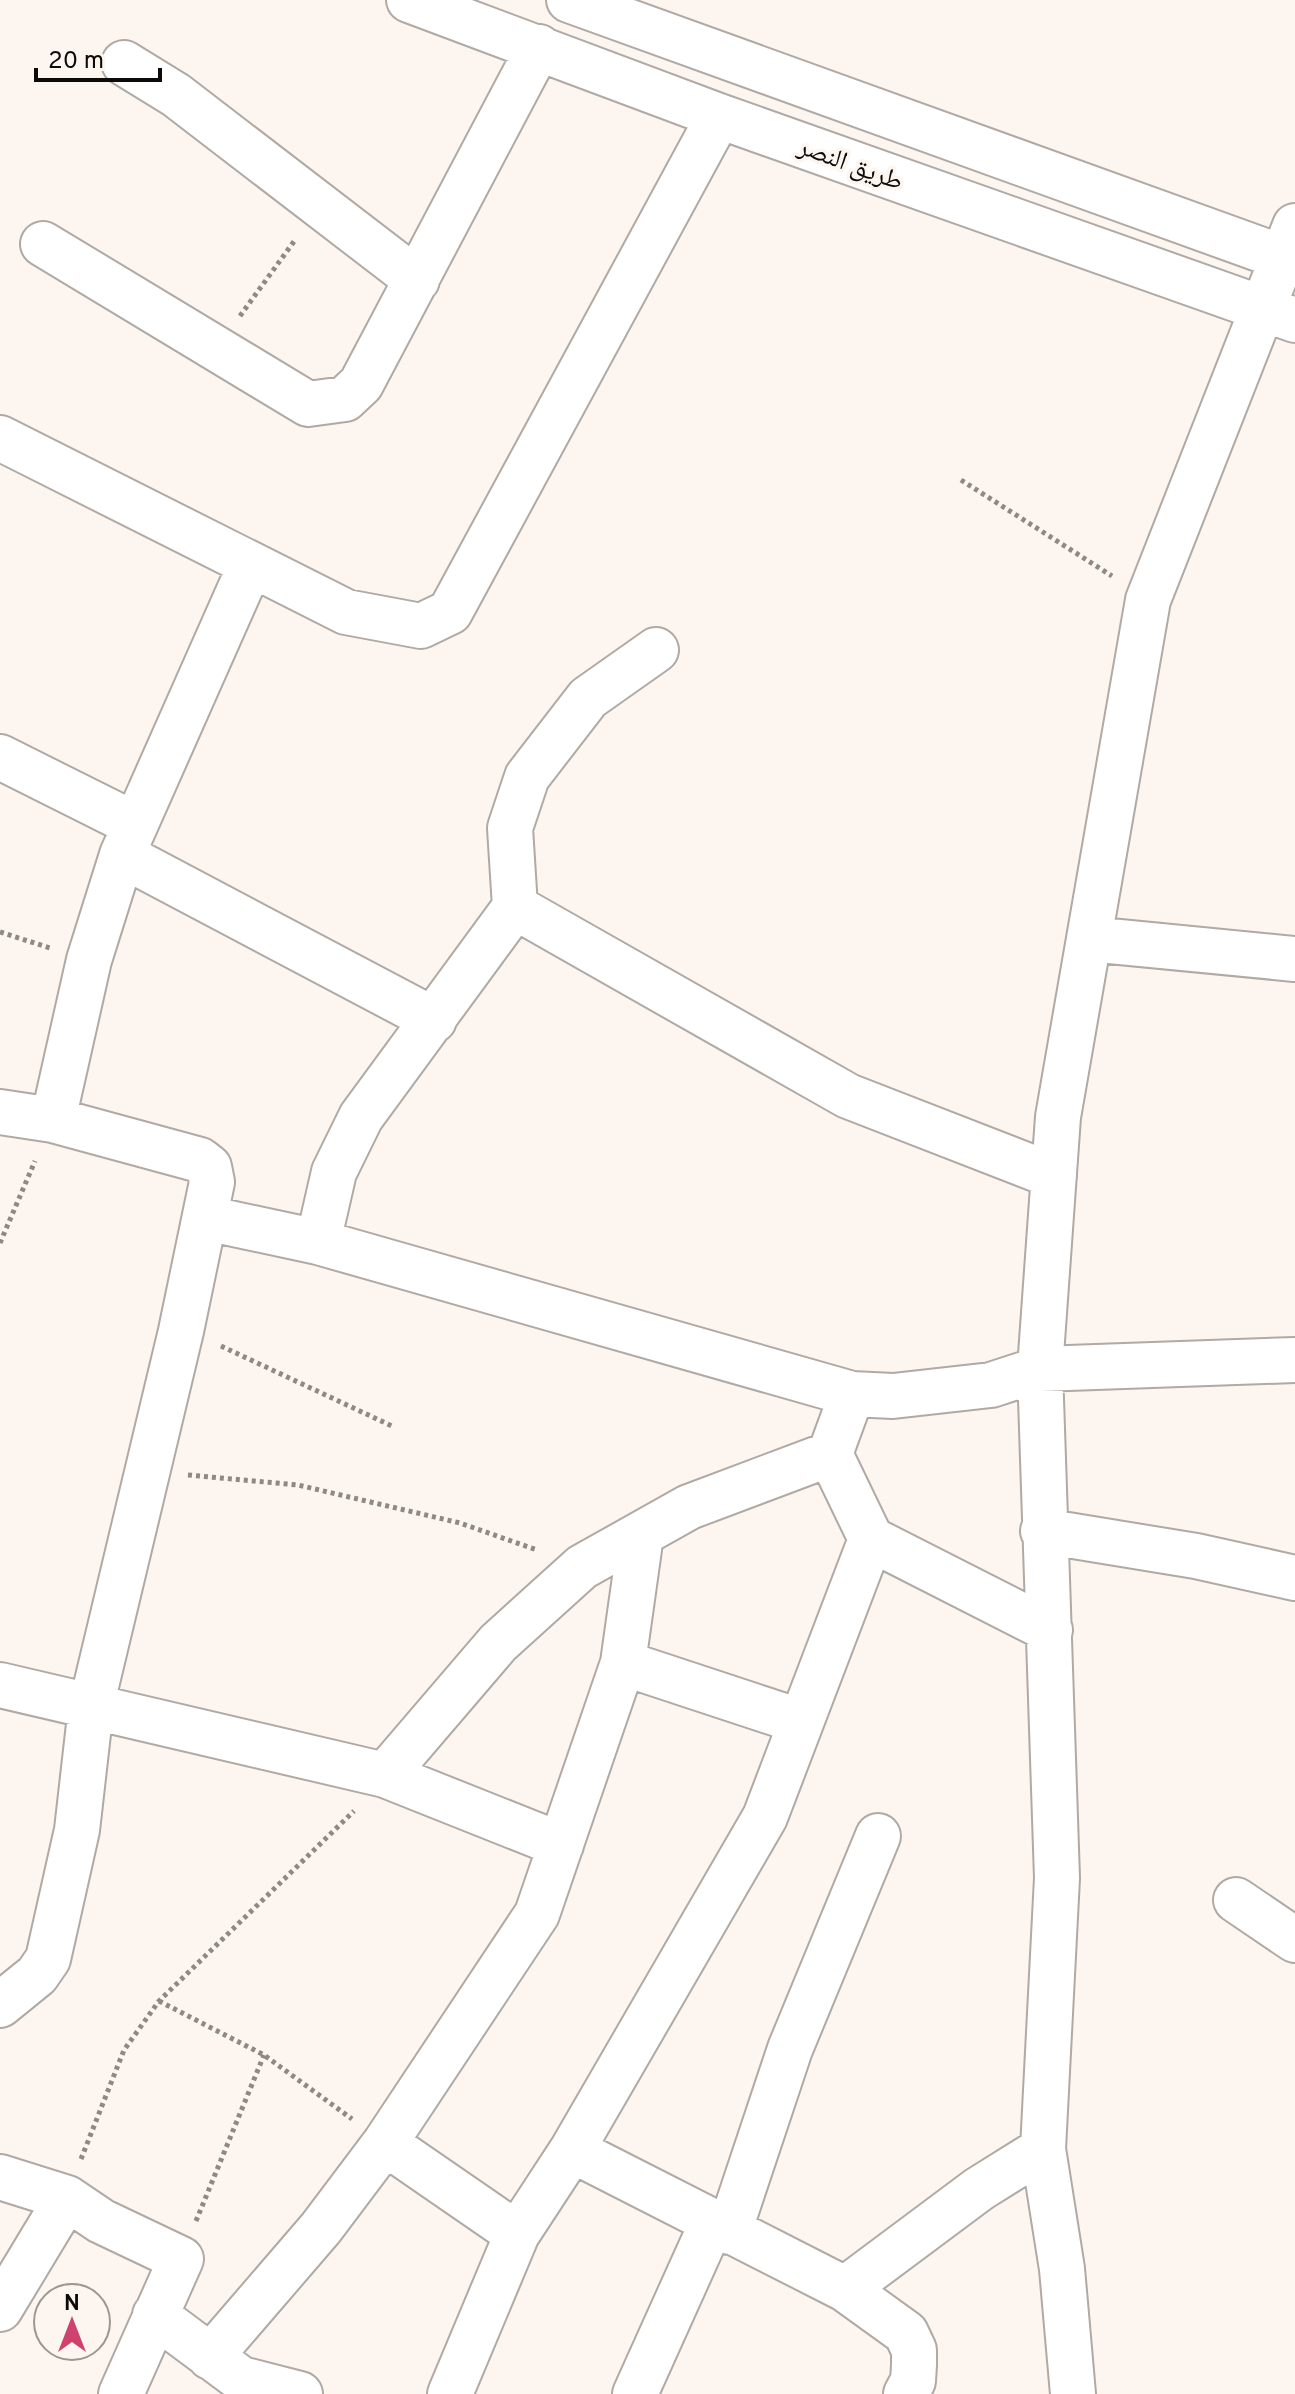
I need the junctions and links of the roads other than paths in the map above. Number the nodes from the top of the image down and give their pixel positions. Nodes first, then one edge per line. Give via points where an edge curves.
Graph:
1 (409, 0) edge
2 (589, 3) edge
3 (539, 47) junction
4 (124, 63) dead end
5 (719, 116) junction
6 (43, 244) dead end
7 (1291, 248) edge
8 (417, 280) junction
9 (1278, 314) edge
10 (0, 438) edge
11 (251, 564) junction
12 (656, 650) dead end
13 (0, 757) edge
14 (128, 840) junction
15 (515, 907) junction
16 (1089, 939) junction
17 (1295, 959) edge
18 (434, 1020) junction
19 (0, 1112) edge
20 (53, 1120) junction
21 (1054, 1176) junction
22 (206, 1218) junction
23 (318, 1242) junction
24 (1295, 1360) edge
25 (1040, 1369) junction
26 (852, 1394) junction
27 (830, 1454) junction
28 (1043, 1531) junction
29 (641, 1535) junction
30 (871, 1539) junction
31 (1295, 1578) edge
32 (1050, 1630) junction
33 (623, 1663) junction
34 (0, 1685) edge
35 (91, 1707) junction
36 (799, 1721) junction
37 (385, 1775) junction
38 (878, 1836) dead end
39 (561, 1845) junction
40 (1236, 1900) dead end
41 (1295, 1940) edge
42 (0, 2005) edge
43 (385, 2143) junction
44 (1043, 2149) junction
45 (572, 2150) junction
46 (0, 2177) edge
47 (67, 2198) junction
48 (721, 2227) junction
49 (517, 2234) junction
50 (845, 2289) junction
51 (0, 2309) edge
52 (155, 2315) junction
53 (210, 2357) junction
54 (121, 2394) edge
55 (300, 2394) edge
56 (450, 2394) edge
57 (635, 2394) edge
58 (906, 2394) edge
59 (1073, 2394) edge

1 - 3 street, طريق النصر
2 - 7 street
3 - 5 street, طريق النصر
3 - 8 street
4 - 8 street via 176,95
5 - 9 street, طريق النصر
5 - 11 street via 450,612 421,626 346,612
6 - 8 street via 308,404 345,399 361,384
7 - 9 street
9 - 16 street via 1148,600
10 - 11 street
11 - 14 street
12 - 15 street via 588,698 527,777 510,828
13 - 14 street
14 - 18 street
14 - 20 street via 89,960
15 - 18 street
15 - 21 street via 848,1096
16 - 17 street
16 - 21 street via 1058,1117
18 - 23 street via 352,1135 334,1172
19 - 20 street
20 - 22 street via 206,1163 212,1182
21 - 25 street
22 - 23 street
22 - 35 street
23 - 26 street
24 - 25 street
25 - 26 street via 991,1385 893,1396
25 - 28 street
26 - 27 street
27 - 29 street via 689,1507
27 - 30 street
28 - 31 street
28 - 32 street
29 - 33 street
29 - 37 street via 582,1567 498,1643
30 - 32 street
30 - 36 street
32 - 44 street via 1057,1878
33 - 36 street
33 - 39 street
34 - 35 street
35 - 37 street
35 - 42 street via 77,1830 48,1959
36 - 45 street via 765,1817
37 - 39 street
38 - 48 street
39 - 43 street via 537,1914
40 - 41 street
43 - 49 street
43 - 53 street via 321,2228
44 - 50 street via 979,2189
44 - 59 street via 1062,2269
45 - 48 street
45 - 49 street
46 - 47 street
47 - 51 street
47 - 52 street via 101,2221 181,2259
48 - 50 street
48 - 57 street
49 - 56 street
50 - 58 street via 906,2333 914,2365
52 - 53 street
52 - 54 street
53 - 55 street via 241,2379

